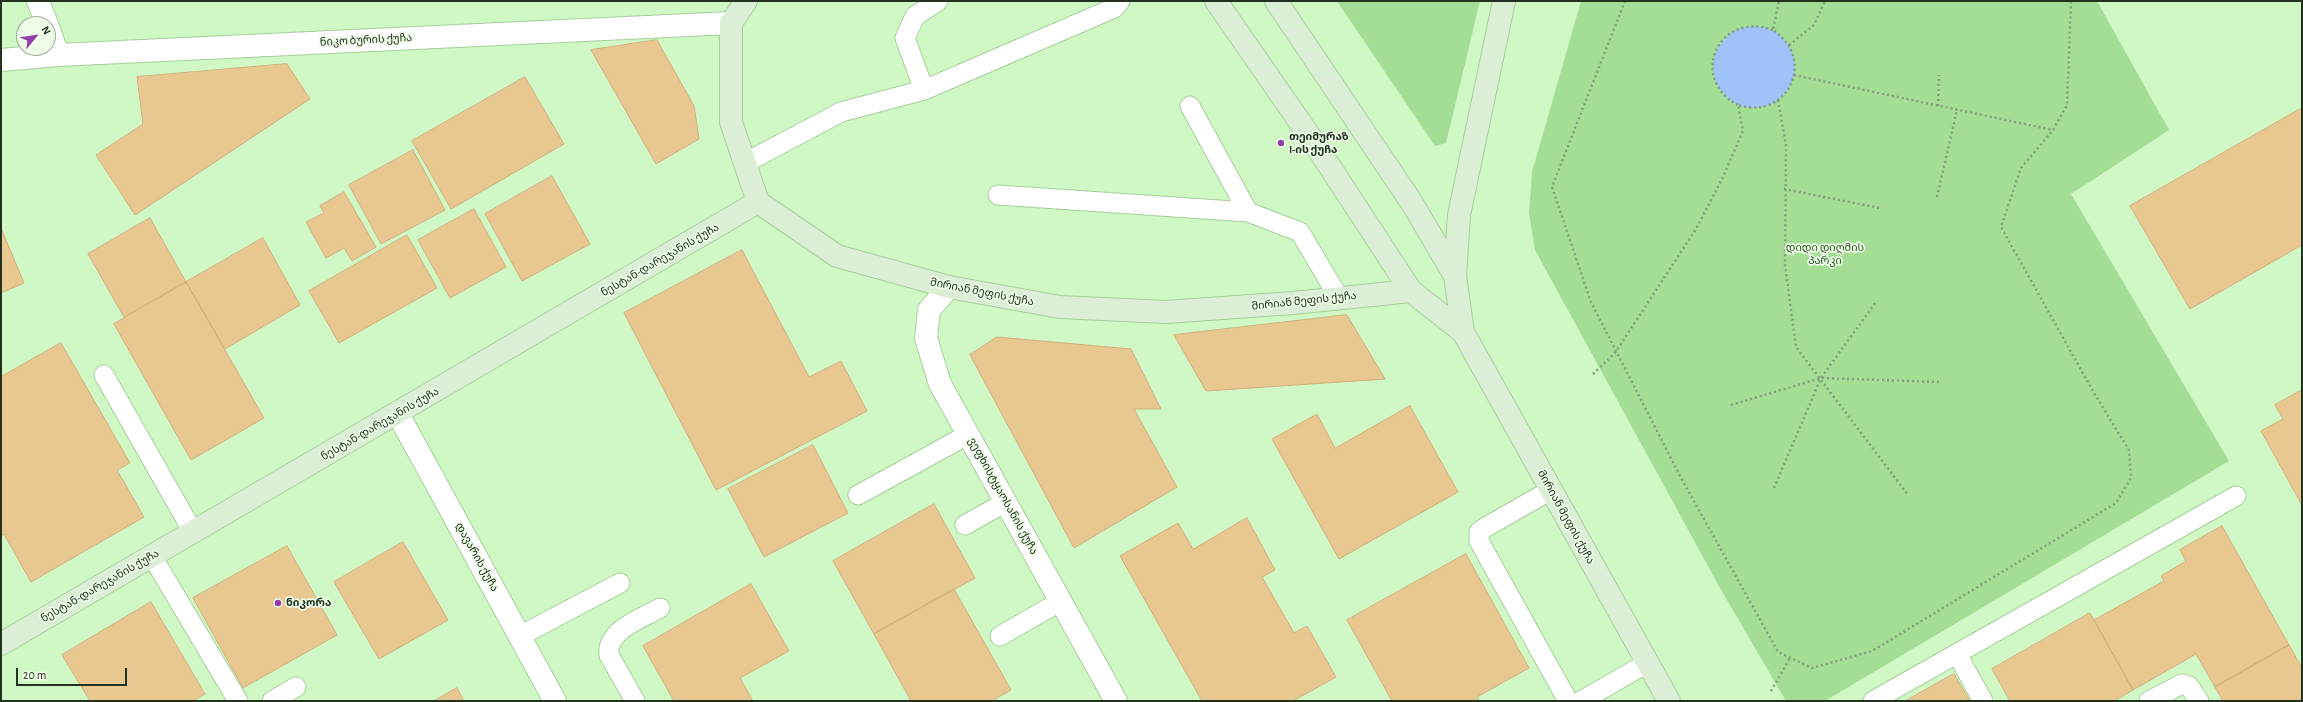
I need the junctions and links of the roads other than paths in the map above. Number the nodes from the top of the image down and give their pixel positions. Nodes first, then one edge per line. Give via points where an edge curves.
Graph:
1 (38, 1) edge
2 (746, 1) edge
3 (938, 1) edge
4 (1120, 1) edge
5 (1216, 1) edge
6 (1276, 1) edge
7 (1504, 1) edge
8 (44, 16) edge
9 (731, 23) junction
10 (56, 49) edge
11 (58, 55) junction
12 (1, 60) edge
13 (924, 90) junction
14 (1190, 106) dead end
15 (746, 163) junction
16 (998, 195) dead end
17 (758, 202) junction
18 (1248, 212) junction
19 (1455, 276) junction
20 (949, 287) junction
21 (1411, 291) junction
22 (1339, 298) junction
23 (1463, 332) junction
24 (104, 375) dead end
25 (398, 414) junction
26 (968, 434) junction
27 (1551, 490) junction
28 (858, 494) dead end
29 (2236, 496) dead end
30 (1006, 502) junction
31 (965, 524) dead end
32 (193, 532) junction
33 (152, 556) junction
34 (620, 583) dead end
35 (1061, 601) junction
36 (660, 608) dead end
37 (520, 636) junction
38 (1000, 636) dead end
39 (1, 644) edge
40 (1957, 654) junction
41 (1647, 663) junction
42 (296, 687) dead end
43 (238, 701) edge
44 (272, 701) edge
45 (555, 701) edge
46 (635, 701) edge
47 (1116, 701) edge
48 (1568, 701) edge
49 (1581, 701) edge
50 (1669, 701) edge
51 (1874, 701) edge
52 (1983, 701) edge
53 (2149, 701) edge
54 (2199, 701) edge

1 - 8 street
2 - 9 street
3 - 13 lane via 915,16 905,38
4 - 13 lane via 1114,8
5 - 21 street, მირიან მეფის ქუჩა via 1313,141
6 - 19 street, მირიან მეფის ქუჩა via 1412,204
7 - 19 street, მირიან მეფის ქუჩა via 1460,215
9 - 11 street, ნიკო ბურის ქუჩა
9 - 15 street via 731,122
10 - 11 street
11 - 12 street, ნიკო ბურის ქუჩა
13 - 15 lane via 841,112
14 - 18 lane
15 - 17 street
16 - 18 lane
17 - 20 street, მირიან მეფის ქუჩა via 837,256
17 - 25 street, ნესტან-დარეჯანის ქუჩა
18 - 22 lane via 1300,232
19 - 23 street, მირიან მეფის ქუჩა
20 - 22 street, მირიან მეფის ქუჩა via 1060,306 1166,312
20 - 26 street, ვეფხისტყაოსანის ქუჩა via 929,310 926,338 940,384
21 - 22 street, მირიან მეფის ქუჩა
21 - 23 street, მირიან მეფის ქუჩა
23 - 27 street, მირიან მეფის ქუჩა
24 - 32 lane
25 - 32 street, ნესტან-დარეჯანის ქუჩა
25 - 37 street, დავარის ქუჩა
26 - 28 lane
26 - 30 street, ვეფხისტყაოსანის ქუჩა
27 - 41 street, მირიან მეფის ქუჩა
27 - 48 lane via 1486,527 1479,532 1479,541
29 - 40 lane
30 - 31 lane
30 - 35 street, ვეფხისტყაოსანის ქუჩა
32 - 33 street, ნესტან-დარეჯანის ქუჩა
33 - 39 street, ნესტან-დარეჯანის ქუჩა
33 - 43 lane
34 - 37 lane
35 - 38 lane
35 - 47 street, ვეფხისტყაოსანის ქუჩა
36 - 46 lane via 621,630 613,637 608,647
37 - 45 street, დავარის ქუჩა
40 - 51 lane
40 - 52 lane
41 - 49 lane
41 - 50 street, მირიან მეფის ქუჩა
42 - 44 lane
53 - 54 lane via 2182,684 2189,686

